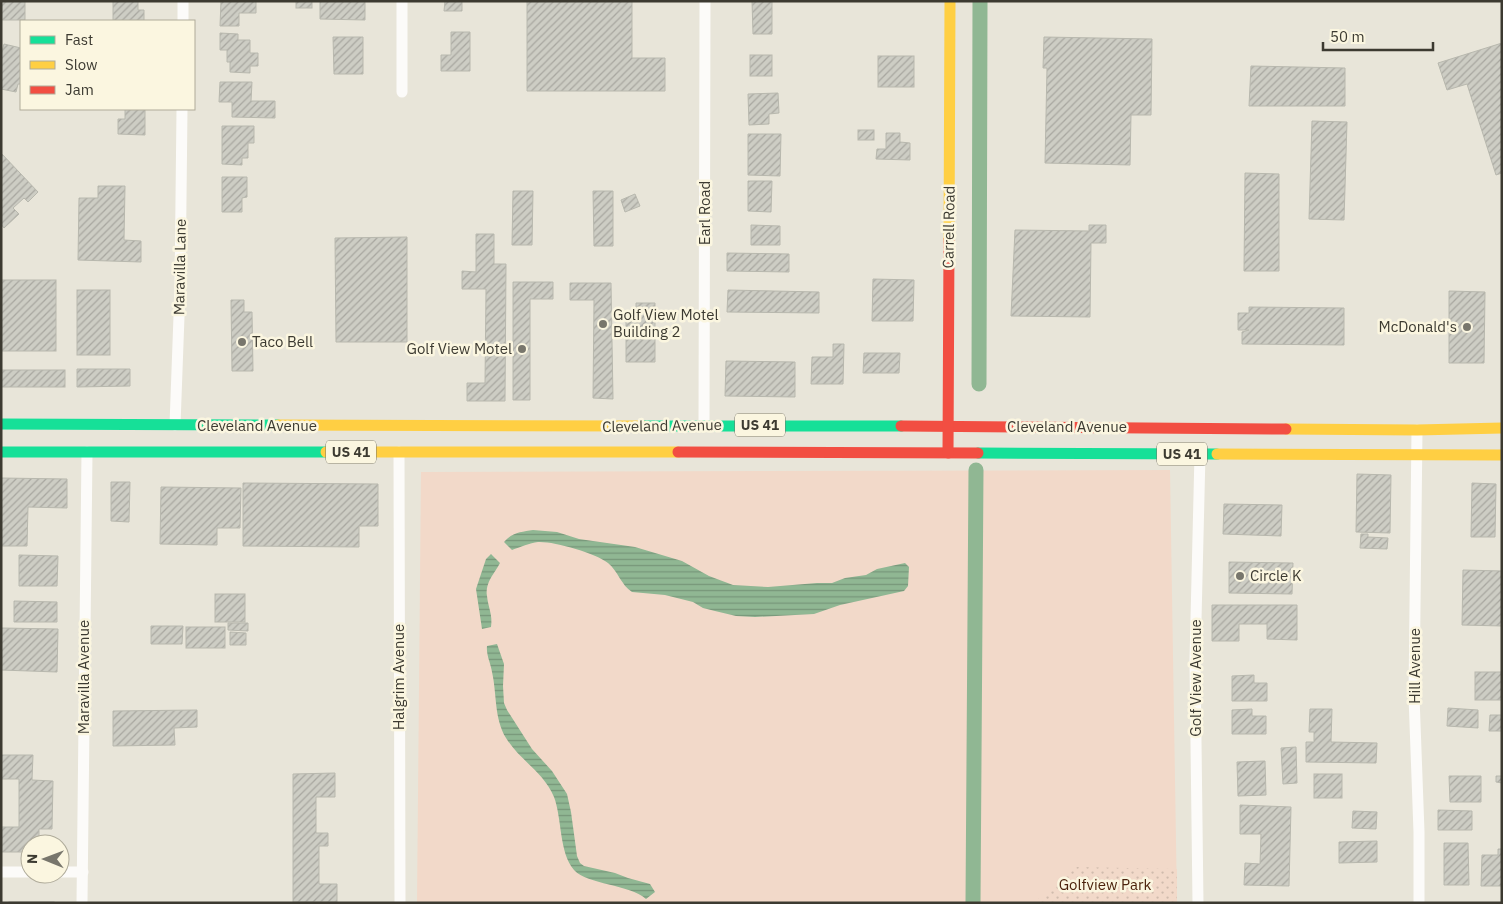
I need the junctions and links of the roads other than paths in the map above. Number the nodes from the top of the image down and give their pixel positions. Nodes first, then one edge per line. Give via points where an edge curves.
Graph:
1 (183, 1) edge
2 (402, 1) edge
3 (705, 1) edge
4 (950, 1) edge
5 (183, 20) edge
6 (402, 92) dead end
7 (182, 110) edge
8 (1, 424) edge
9 (175, 425) junction
10 (704, 425) junction
11 (463, 426) junction
12 (949, 426) junction
13 (1502, 428) edge
14 (1417, 430) junction
15 (1, 452) edge
16 (87, 452) junction
17 (112, 452) junction
18 (399, 452) junction
19 (948, 453) junction
20 (1200, 454) junction
21 (1416, 455) junction
22 (1502, 455) edge
23 (1, 872) edge
24 (20, 872) edge
25 (70, 872) edge
26 (83, 872) junction
27 (82, 903) edge
28 (400, 903) edge
29 (1198, 903) edge
30 (1419, 903) edge

1 - 5 street
2 - 6 street
3 - 10 street, Earl Road
4 - 12 main road, Carrell Road
7 - 9 street, Maravilla Lane
8 - 9 main road, Cleveland Avenue / US 41
9 - 11 main road, Cleveland Avenue / US 41
9 - 17 main road via 150,439
10 - 11 main road, Cleveland Avenue / US 41
10 - 12 main road, Cleveland Avenue / US 41
11 - 18 main road via 431,434
12 - 14 main road, Cleveland Avenue / US 41
12 - 19 main road, Carrell Road
13 - 14 main road, Cleveland Avenue / US 41
14 - 21 street, Hill Avenue
15 - 16 main road, Cleveland Avenue / US 41
16 - 17 main road, Cleveland Avenue / US 41
16 - 26 street, Maravilla Avenue
17 - 18 main road, Cleveland Avenue / US 41
18 - 19 main road, Cleveland Avenue / US 41
18 - 28 street, Halgrim Avenue
19 - 20 main road, Cleveland Avenue / US 41
20 - 21 main road, Cleveland Avenue / US 41
20 - 29 street, Golf View Avenue via 1195,661
21 - 22 main road, Cleveland Avenue / US 41
21 - 30 street, Hill Avenue via 1414,696
23 - 24 street
25 - 26 street
26 - 27 street, Maravilla Avenue

